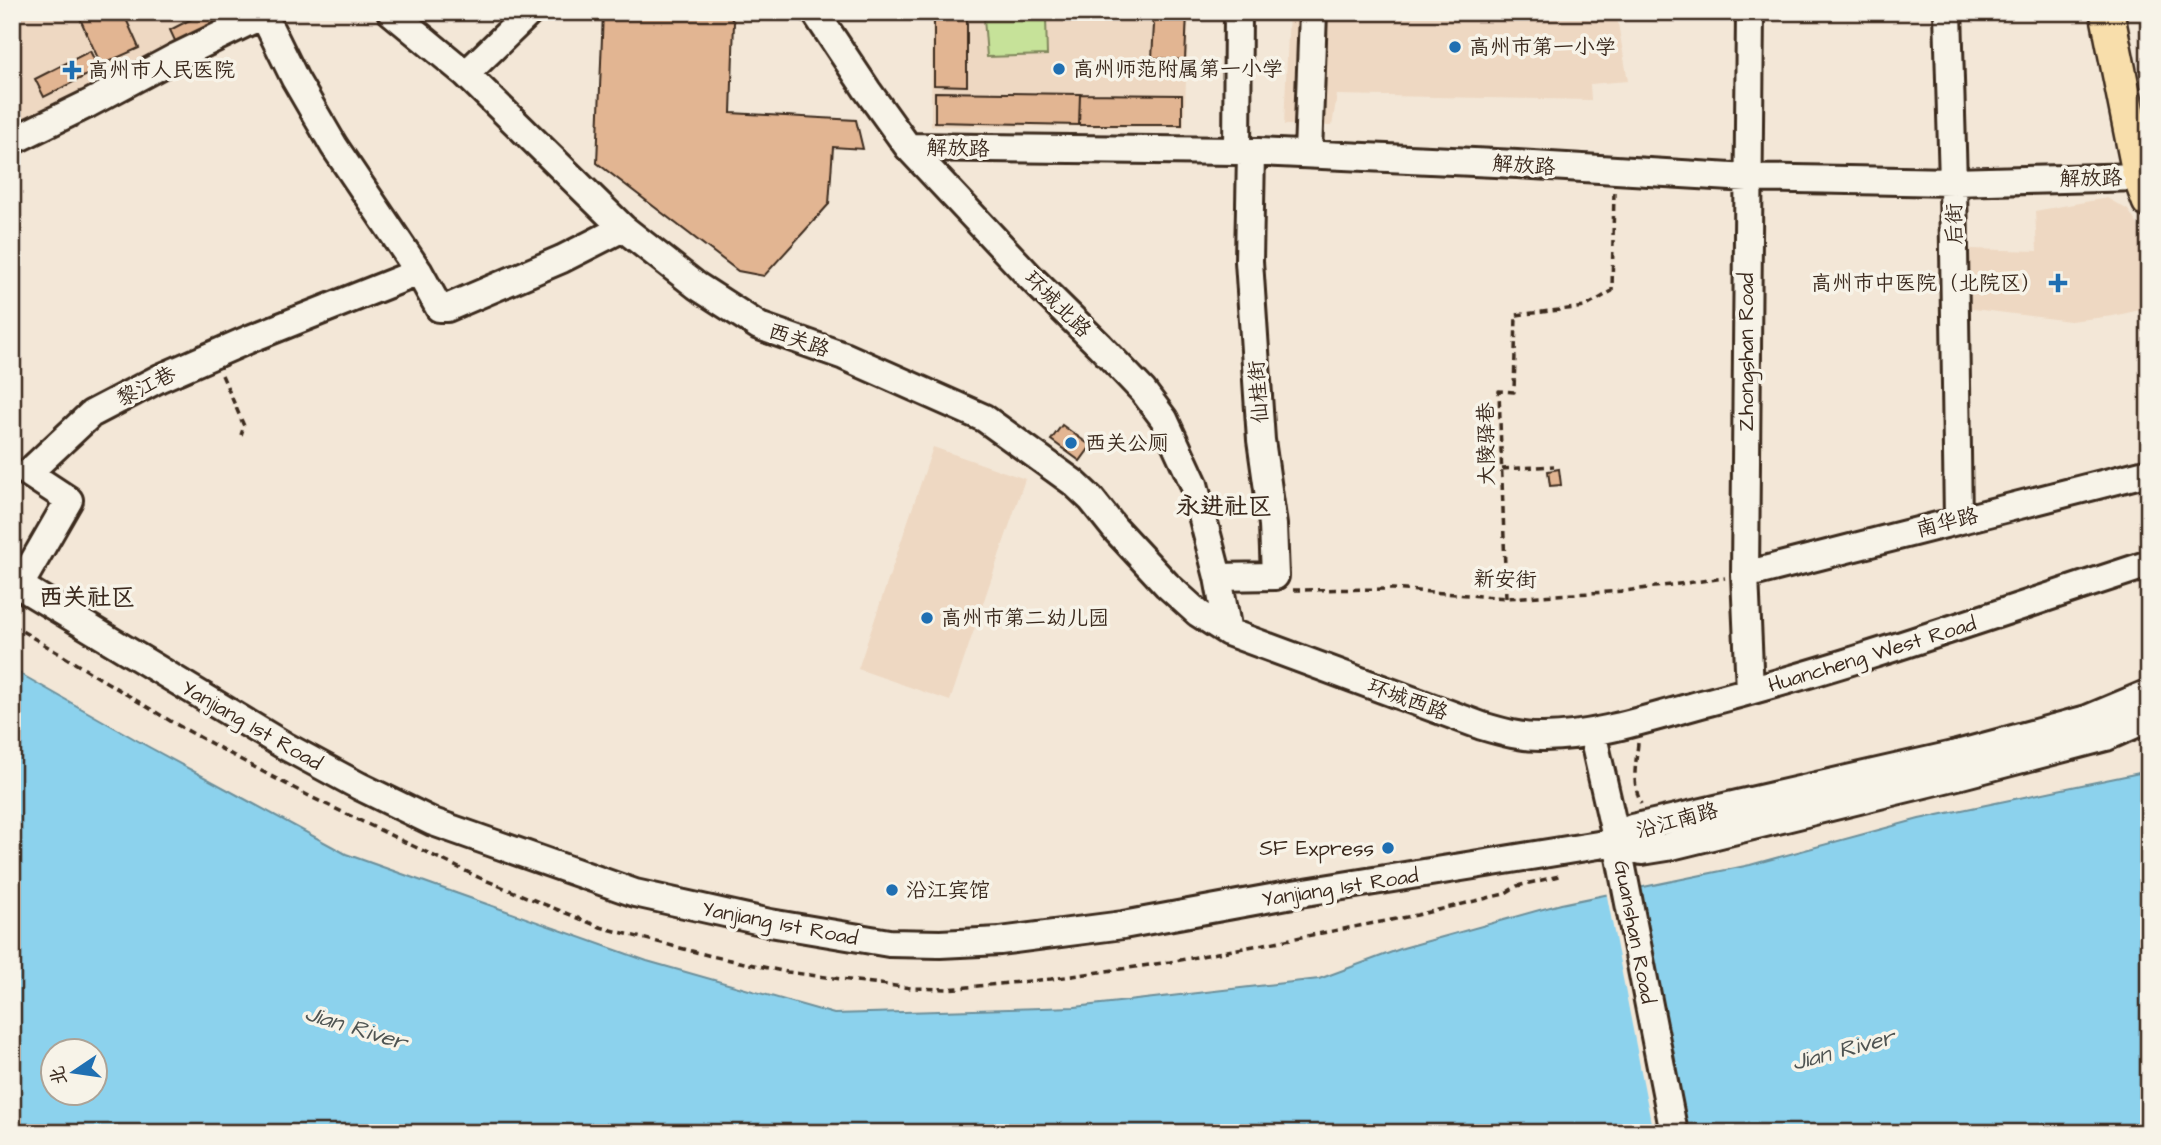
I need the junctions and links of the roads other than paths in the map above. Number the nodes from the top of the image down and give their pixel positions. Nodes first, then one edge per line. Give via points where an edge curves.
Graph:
1 (391, 12) edge
2 (530, 12) edge
3 (815, 12) edge
4 (1238, 12) edge
5 (1312, 12) edge
6 (1750, 12) edge
7 (1948, 12) edge
8 (266, 13) edge
9 (2113, 13) edge
10 (466, 74) junction
11 (12, 141) edge
12 (908, 147) junction
13 (1244, 151) junction
14 (1308, 154) junction
15 (1748, 178) junction
16 (1953, 182) junction
17 (2145, 189) edge
18 (622, 229) junction
19 (419, 272) junction
20 (2149, 472) edge
21 (1958, 519) junction
22 (2149, 564) edge
23 (1745, 575) junction
24 (1218, 577) junction
25 (16, 583) edge
26 (1228, 632) junction
27 (1750, 691) junction
28 (2149, 693) edge
29 (2149, 718) edge
30 (1592, 732) junction
31 (1617, 842) junction
32 (1674, 1133) edge

1 - 10 street, 西关路
2 - 10 street
3 - 12 street, 环城北路
4 - 13 street, 仙桂街
5 - 14 street
6 - 15 street, Zhongshan Road
7 - 16 street, 后街
8 - 11 street
8 - 19 street via 295,79 334,146
9 - 17 main road
10 - 18 street, 西关路
12 - 13 street, 解放路
12 - 24 street, 环城北路 via 1143,391 1164,419 1194,484
13 - 14 street, 解放路
13 - 24 street, 仙桂街 via 1261,440 1275,576
14 - 15 street, 解放路
15 - 16 street, 解放路
15 - 23 street, Zhongshan Road
16 - 17 street, 解放路
16 - 21 street, 后街
18 - 19 street via 443,309
18 - 26 street, 西关路 via 759,326 844,356 984,418 1074,483 1167,585
19 - 25 street, 黎江巷 via 213,354 91,414 28,473 69,500
20 - 21 street, 南华路
21 - 23 street, 南华路
22 - 27 street, Huancheng West Road via 1936,636
23 - 27 street, Zhongshan Road
24 - 26 street, 环城北路
25 - 31 street, Yanjiang 1st Road via 285,746 433,822 635,893 862,939 940,944 1123,925
26 - 30 street, 环城西路 via 1502,732 1541,737
27 - 30 street, Huancheng West Road
28 - 31 street, 沿江南路 via 2087,719 1957,754 1632,828
29 - 31 street, 沿江南路 via 2080,744 1667,847 1642,851
30 - 31 street, Guanshan Road
31 - 32 street, Guanshan Road

